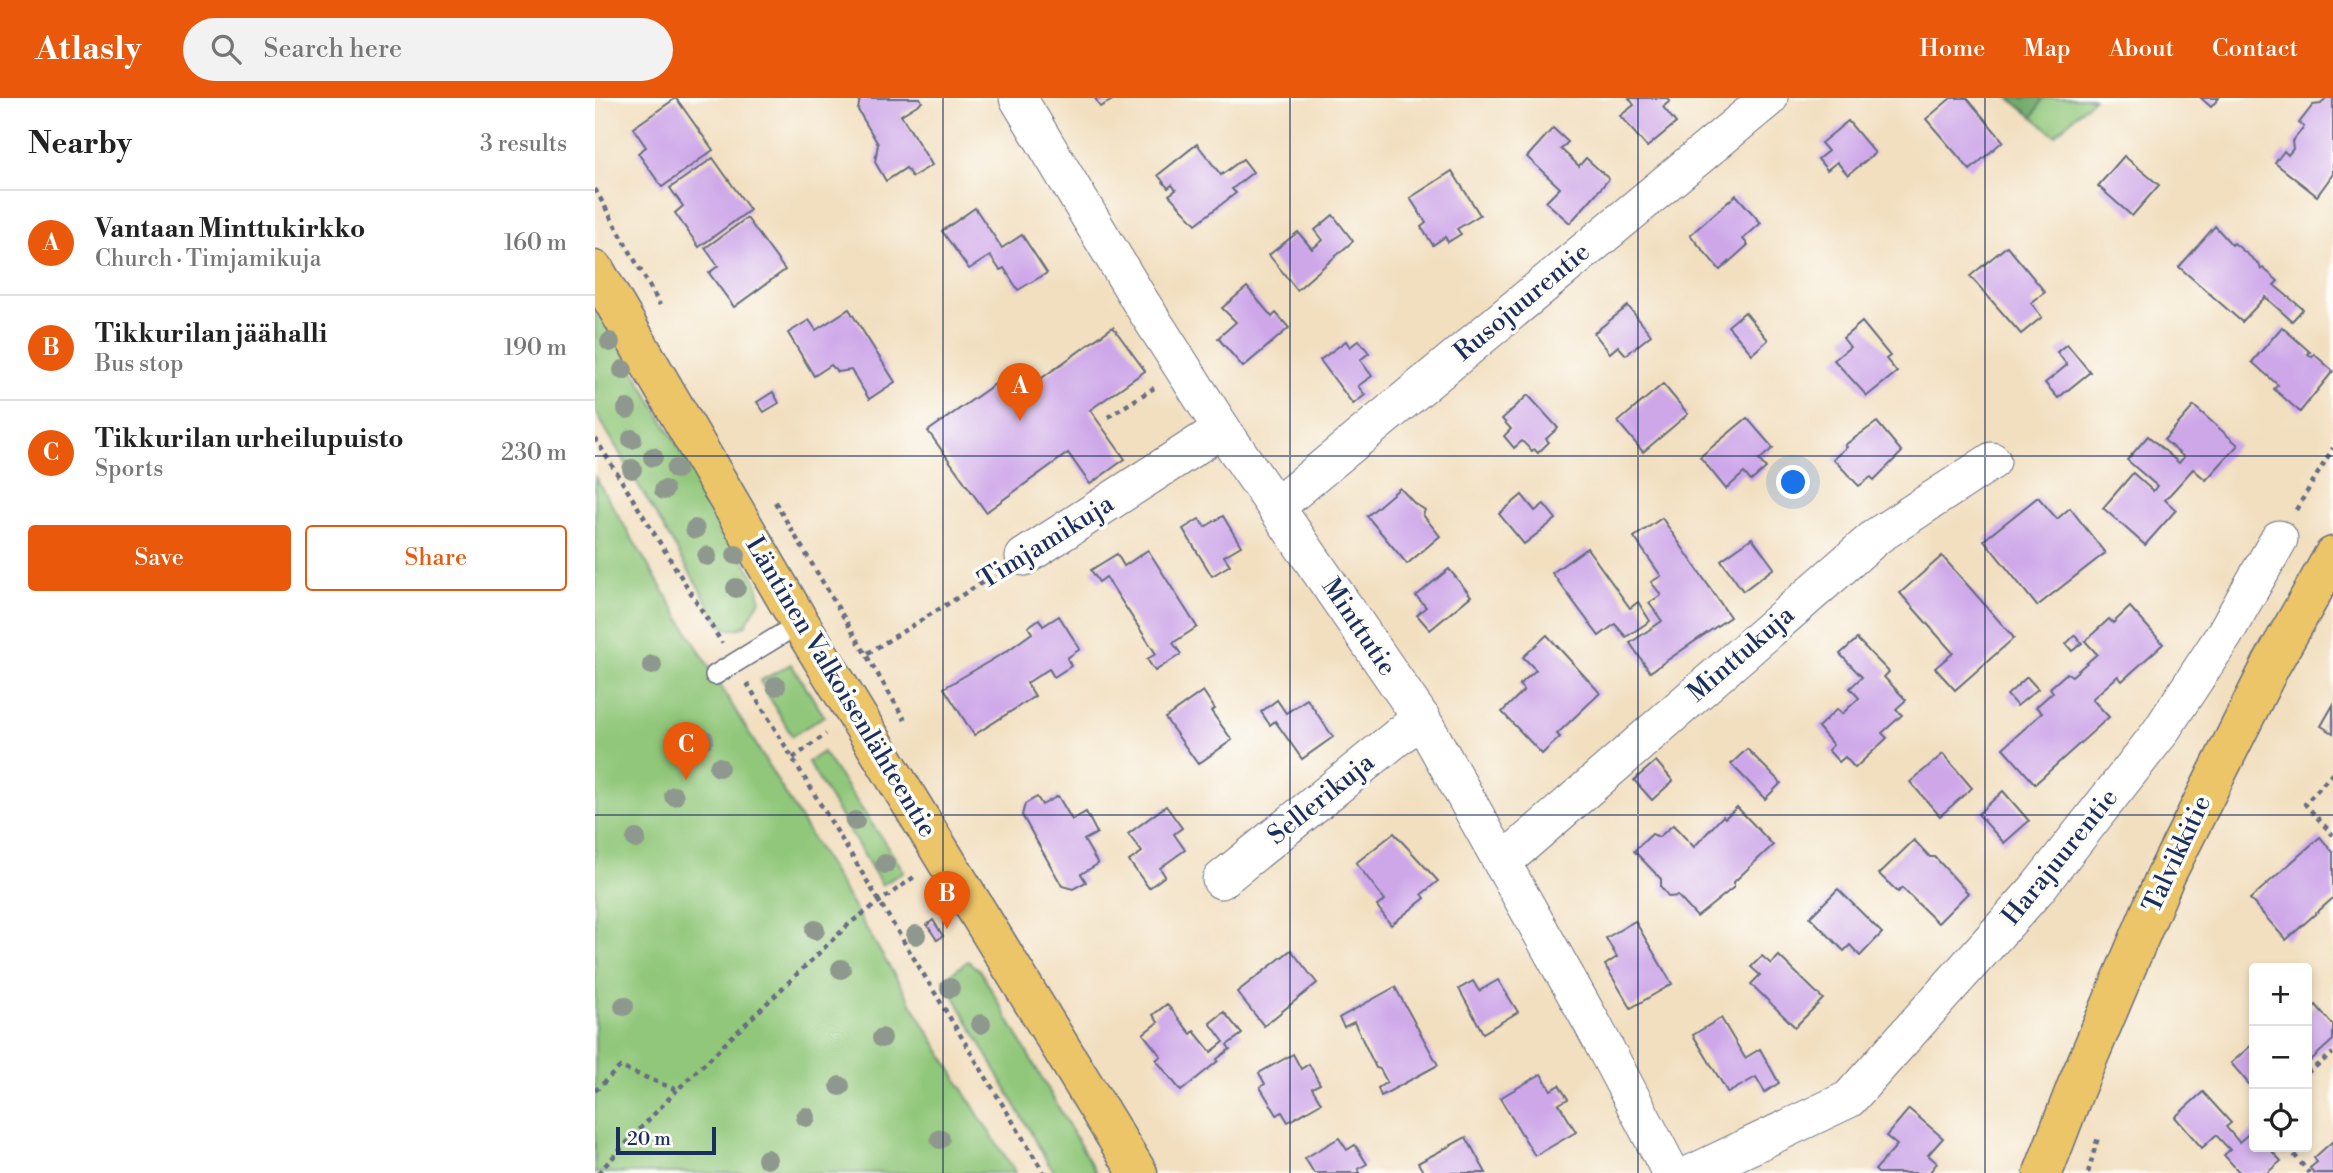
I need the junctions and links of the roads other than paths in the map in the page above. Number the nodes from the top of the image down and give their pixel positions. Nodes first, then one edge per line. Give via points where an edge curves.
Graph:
1 (1018, 98) edge
2 (1745, 105) edge
3 (595, 270) edge
4 (1222, 429) junction
5 (1991, 461) dead end
6 (1277, 506) junction
7 (2279, 539) road end
8 (2333, 556) edge
9 (1024, 557) road end
10 (800, 623) junction
11 (715, 675) dead end
12 (1421, 718) junction
13 (1502, 863) junction
14 (1221, 880) dead end
15 (2046, 1170) edge
16 (1138, 1173) edge
17 (1671, 1173) edge
18 (1693, 1173) edge

1 - 4 street, Minttutie
2 - 6 street, Rusojuurentie
3 - 10 main road, Läntinen Valkoisenlähteentie
4 - 6 street, Minttutie
4 - 9 street, Timjamikuja
5 - 13 street, Minttukuja via 1877,536
6 - 12 street, Minttutie
7 - 18 street, Harajuurentie via 2159,734 2036,890 1849,1100
8 - 15 main road, Talvikkitie via 2219,765 2165,877
10 - 11 lane
10 - 16 main road, Läntinen Valkoisenlähteentie
12 - 13 street, Minttutie
12 - 14 street, Sellerikuja
13 - 17 street, Minttutie

